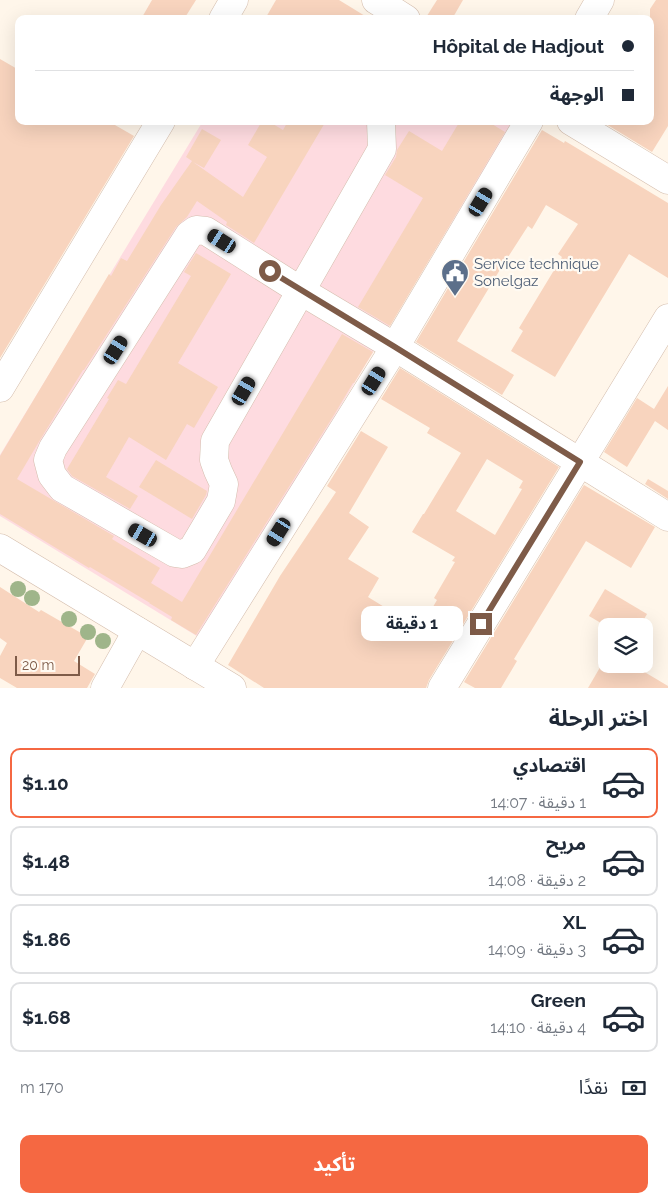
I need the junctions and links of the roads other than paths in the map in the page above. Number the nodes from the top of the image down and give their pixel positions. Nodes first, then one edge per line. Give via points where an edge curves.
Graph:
1 (234, 0) edge
2 (376, 0) edge
3 (600, 0) edge
4 (225, 15) edge
5 (400, 15) edge
6 (591, 15) edge
7 (159, 125) edge
8 (381, 125) edge
9 (527, 125) edge
10 (578, 125) edge
11 (668, 180) edge
12 (301, 291) junction
13 (668, 318) edge
14 (395, 347) junction
15 (0, 388) edge
16 (580, 462) junction
17 (668, 517) edge
18 (0, 548) edge
19 (138, 631) junction
20 (195, 666) junction
21 (105, 688) edge
22 (232, 688) edge
23 (442, 688) edge

1 - 4 street
2 - 5 street
3 - 6 street
7 - 15 street
8 - 12 street via 382,149
9 - 14 street
10 - 11 street
12 - 12 street via 206,231 196,230 189,235 53,448 48,460 52,475 62,488 175,553 192,550 221,501 224,484 214,460 215,441
12 - 14 street
13 - 16 street
14 - 16 street
14 - 20 street
16 - 17 street
16 - 23 street
18 - 19 street
19 - 20 street
19 - 21 street
20 - 22 street

